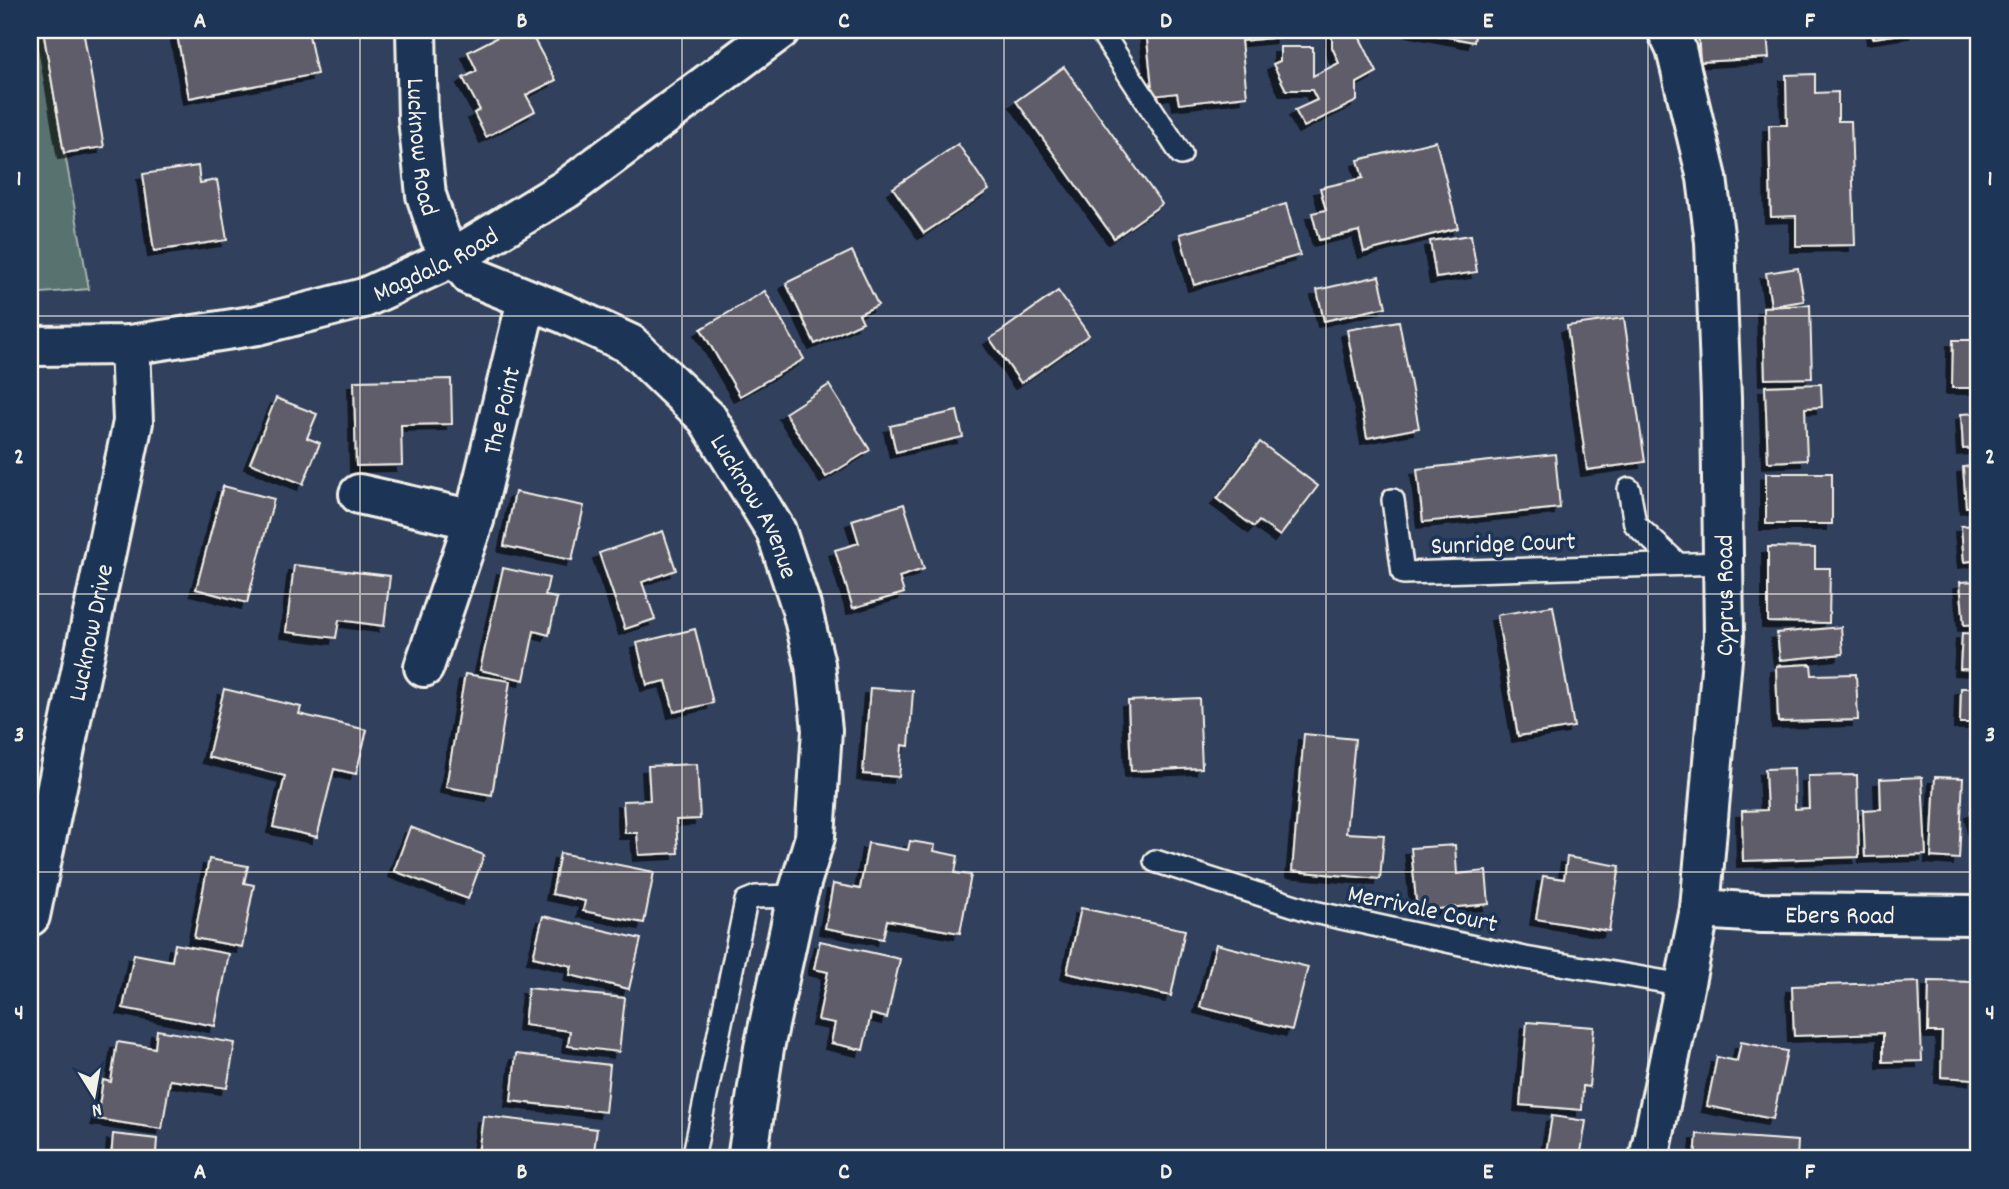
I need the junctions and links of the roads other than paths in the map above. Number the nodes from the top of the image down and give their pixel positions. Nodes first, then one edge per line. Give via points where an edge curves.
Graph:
1 (416, 30) edge
2 (780, 30) edge
3 (1100, 30) edge
4 (1667, 30) edge
5 (1181, 153) dead end
6 (456, 256) junction
7 (527, 300) junction
8 (130, 345) junction
9 (30, 346) edge
10 (1629, 489) dead end
11 (359, 494) dead end
12 (1393, 500) dead end
13 (474, 520) junction
14 (1723, 563) junction
15 (1678, 564) junction
16 (424, 667) dead end
17 (1155, 860) dead end
18 (797, 897) junction
19 (1700, 909) junction
20 (1979, 915) edge
21 (30, 916) edge
22 (1684, 985) junction
23 (693, 1159) edge
24 (747, 1159) edge
25 (1649, 1159) edge

1 - 6 street, Lucknow Road via 426,195 440,237
2 - 6 street, Magdala Road via 566,189
3 - 5 lane
4 - 14 street, Cyprus Road via 1676,49 1707,178 1715,242
6 - 7 street, Lucknow Avenue via 471,276
6 - 8 street, Magdala Road via 364,298 258,325
7 - 13 street, The Point
7 - 18 street, Lucknow Avenue via 629,344 707,418 776,531 815,664 822,730 815,837
8 - 9 street, Magdala Road
8 - 21 street, Lucknow Drive via 133,422
10 - 15 lane via 1635,524
11 - 13 street
12 - 15 lane, Sunridge Court via 1403,573
13 - 16 street, The Point
14 - 15 lane, Sunridge Court
14 - 19 street, Cyprus Road via 1724,636
17 - 22 lane, Merrivale Court via 1314,912 1525,958
18 - 23 lane via 746,901
18 - 24 street, Lucknow Avenue via 764,1048
19 - 20 street, Ebers Road
19 - 22 street, Cyprus Road
22 - 25 street, Cyprus Road

